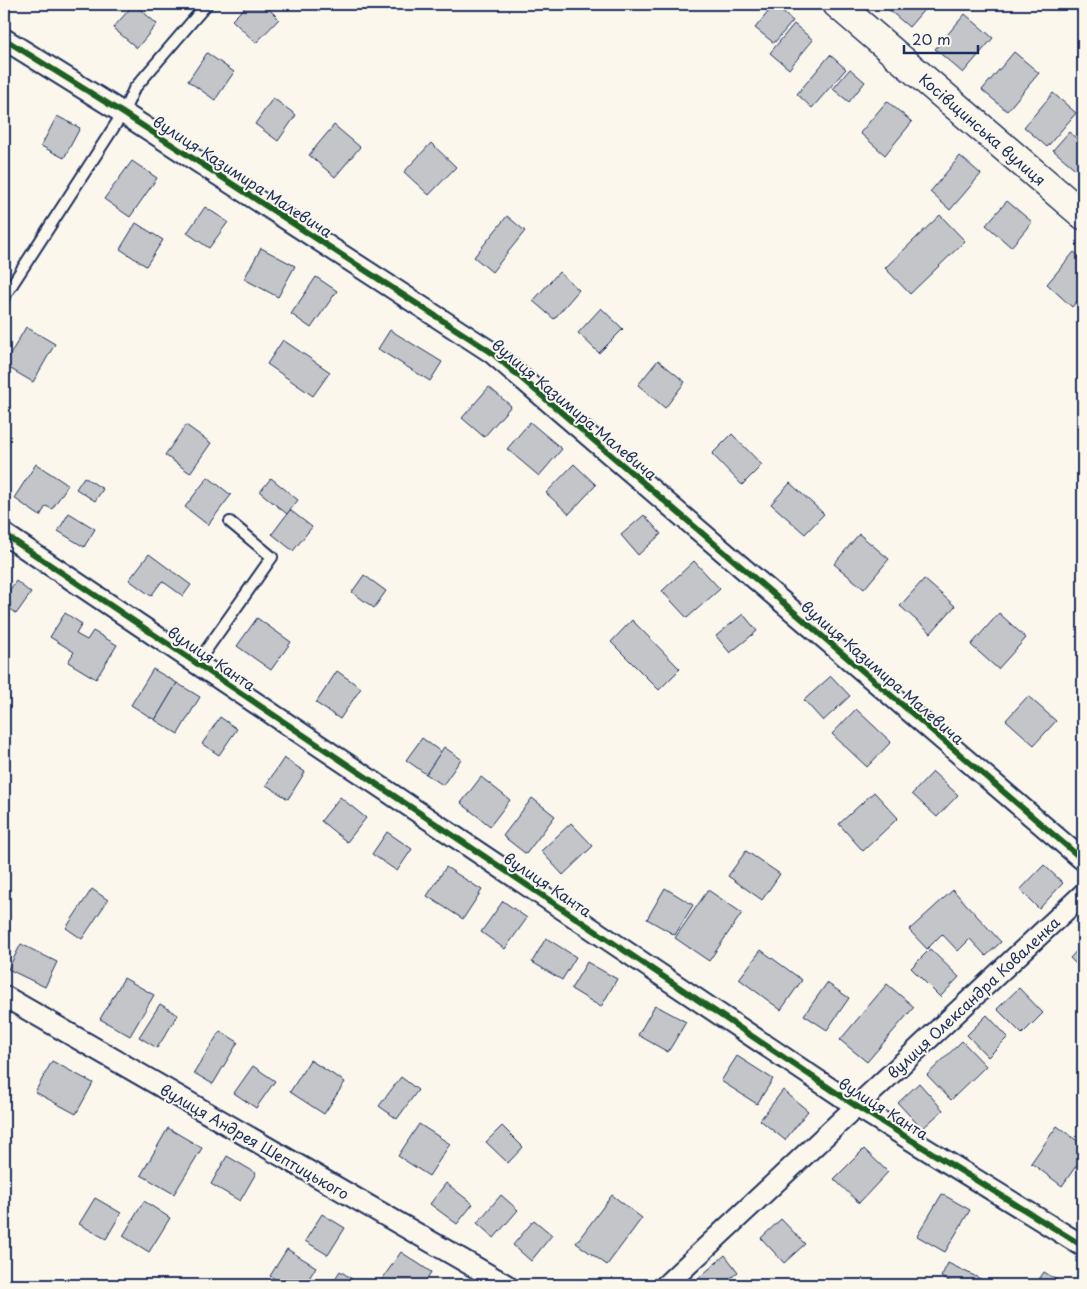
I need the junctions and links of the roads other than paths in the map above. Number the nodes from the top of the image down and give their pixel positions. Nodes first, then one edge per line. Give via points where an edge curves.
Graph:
1 (207, 4) edge
2 (837, 4) edge
3 (4, 39) edge
4 (123, 113) junction
5 (1083, 214) edge
6 (4, 297) edge
7 (230, 522) dead end
8 (4, 534) edge
9 (197, 663) junction
10 (1083, 860) edge
11 (1083, 894) edge
12 (4, 996) edge
13 (856, 1106) junction
14 (1083, 1246) edge
15 (506, 1285) edge
16 (666, 1285) edge

1 - 4 lane via 134,89
2 - 5 street, Косівщинська вулиця
3 - 4 street, вулиця Казимира Малевича
4 - 6 lane
4 - 10 street, вулиця Казимира Малевича via 491,352
7 - 9 lane via 272,557
8 - 9 street, вулиця Канта
9 - 13 street, вулиця Канта
11 - 13 street, вулиця Олександра Коваленка
12 - 15 street, вулиця Андрея Шептицького
13 - 14 street, вулиця Канта
13 - 16 street, вулиця Олександра Коваленка

